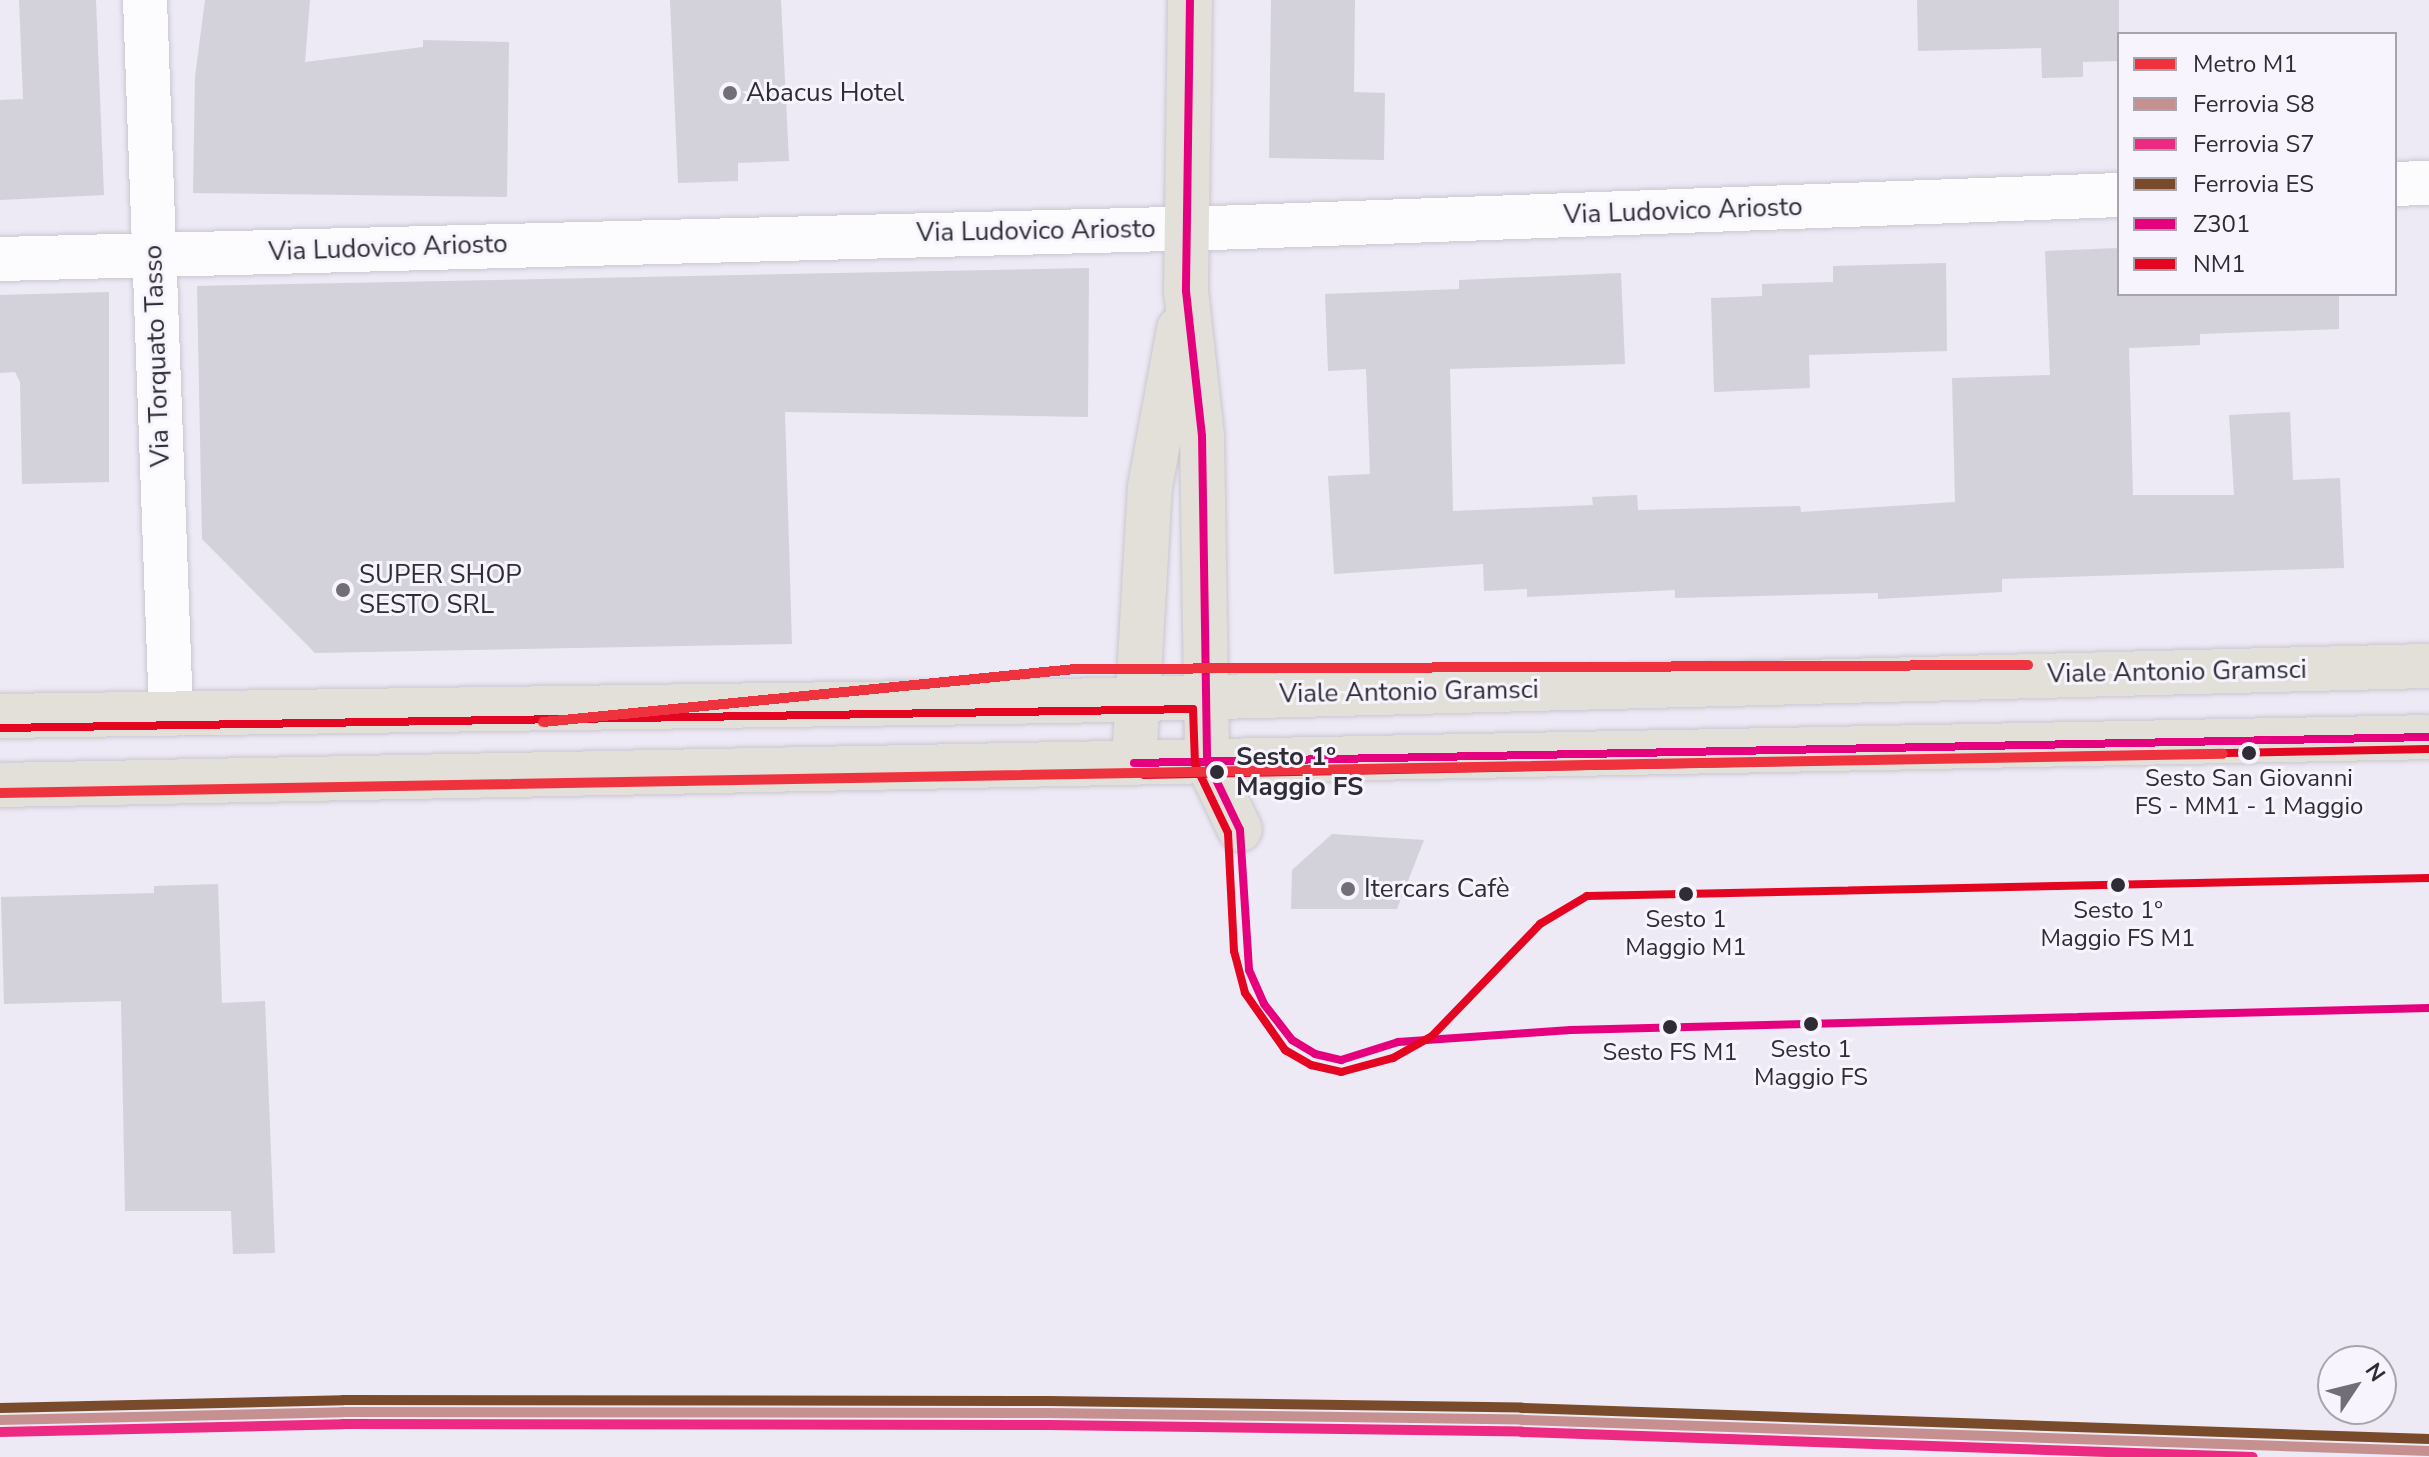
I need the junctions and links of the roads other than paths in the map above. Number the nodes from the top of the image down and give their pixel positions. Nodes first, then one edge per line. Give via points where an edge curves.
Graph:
1 (145, 0) edge
2 (1190, 0) edge
3 (2429, 183) edge
4 (2397, 184) edge
5 (2117, 195) edge
6 (1187, 227) junction
7 (153, 256) junction
8 (0, 259) edge
9 (1186, 291) junction
10 (2429, 666) edge
11 (1205, 697) junction
12 (1136, 699) junction
13 (171, 712) junction
14 (0, 716) edge
15 (2429, 737) edge
16 (1207, 761) junction
17 (1298, 761) junction
18 (1134, 763) junction
19 (0, 785) edge

1 - 7 street, Via Torquato Tasso
2 - 6 main road
3 - 4 street
5 - 6 street, Via Ludovico Ariosto
6 - 7 street, Via Ludovico Ariosto
6 - 9 main road
7 - 8 street, Via Ludovico Ariosto
7 - 13 street, Via Torquato Tasso
9 - 11 main road via 1202,436
9 - 12 main road via 1150,487
10 - 11 main road, Viale Antonio Gramsci
11 - 12 main road, Viale Antonio Gramsci
11 - 16 main road
12 - 13 main road, Viale Antonio Gramsci
12 - 18 main road
13 - 14 main road, Viale Antonio Gramsci
15 - 17 main road
16 - 17 main road
16 - 17 main road via 1240,830 1242,795 1249,782 1277,764
16 - 18 main road
18 - 19 main road

